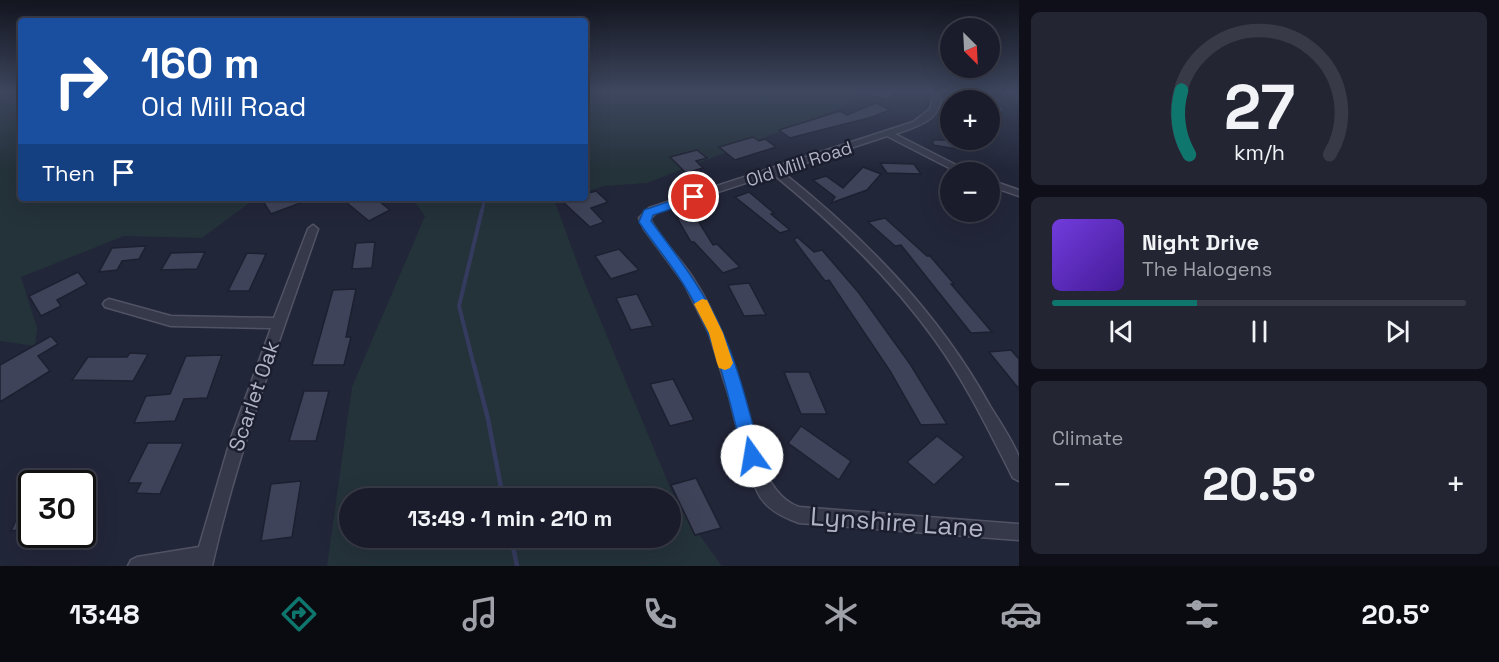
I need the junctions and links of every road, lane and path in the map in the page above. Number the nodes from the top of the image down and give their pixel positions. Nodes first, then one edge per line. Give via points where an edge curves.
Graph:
1 (925, 117) edge
2 (889, 134) junction
3 (944, 162) edge
4 (776, 172) junction
5 (1000, 186) edge
6 (1019, 193) edge
7 (645, 215) joint
8 (313, 229) dead end
9 (109, 304) dead end
10 (280, 323) junction
11 (1019, 473) edge
12 (1019, 532) edge
13 (204, 560) edge
14 (137, 566) edge

1 - 2 street, Old Mill Road
2 - 3 street
2 - 4 street, Old Mill Road
4 - 7 street, Old Mill Road
4 - 11 street via 854,239 929,322
5 - 6 street
7 - 12 street, Lynshire Lane via 645,222 688,281 716,333 759,479 774,502 785,510 807,516
8 - 10 street, Scarlet Oak
9 - 10 street via 171,321
10 - 13 street, Scarlet Oak via 230,464
13 - 14 street

